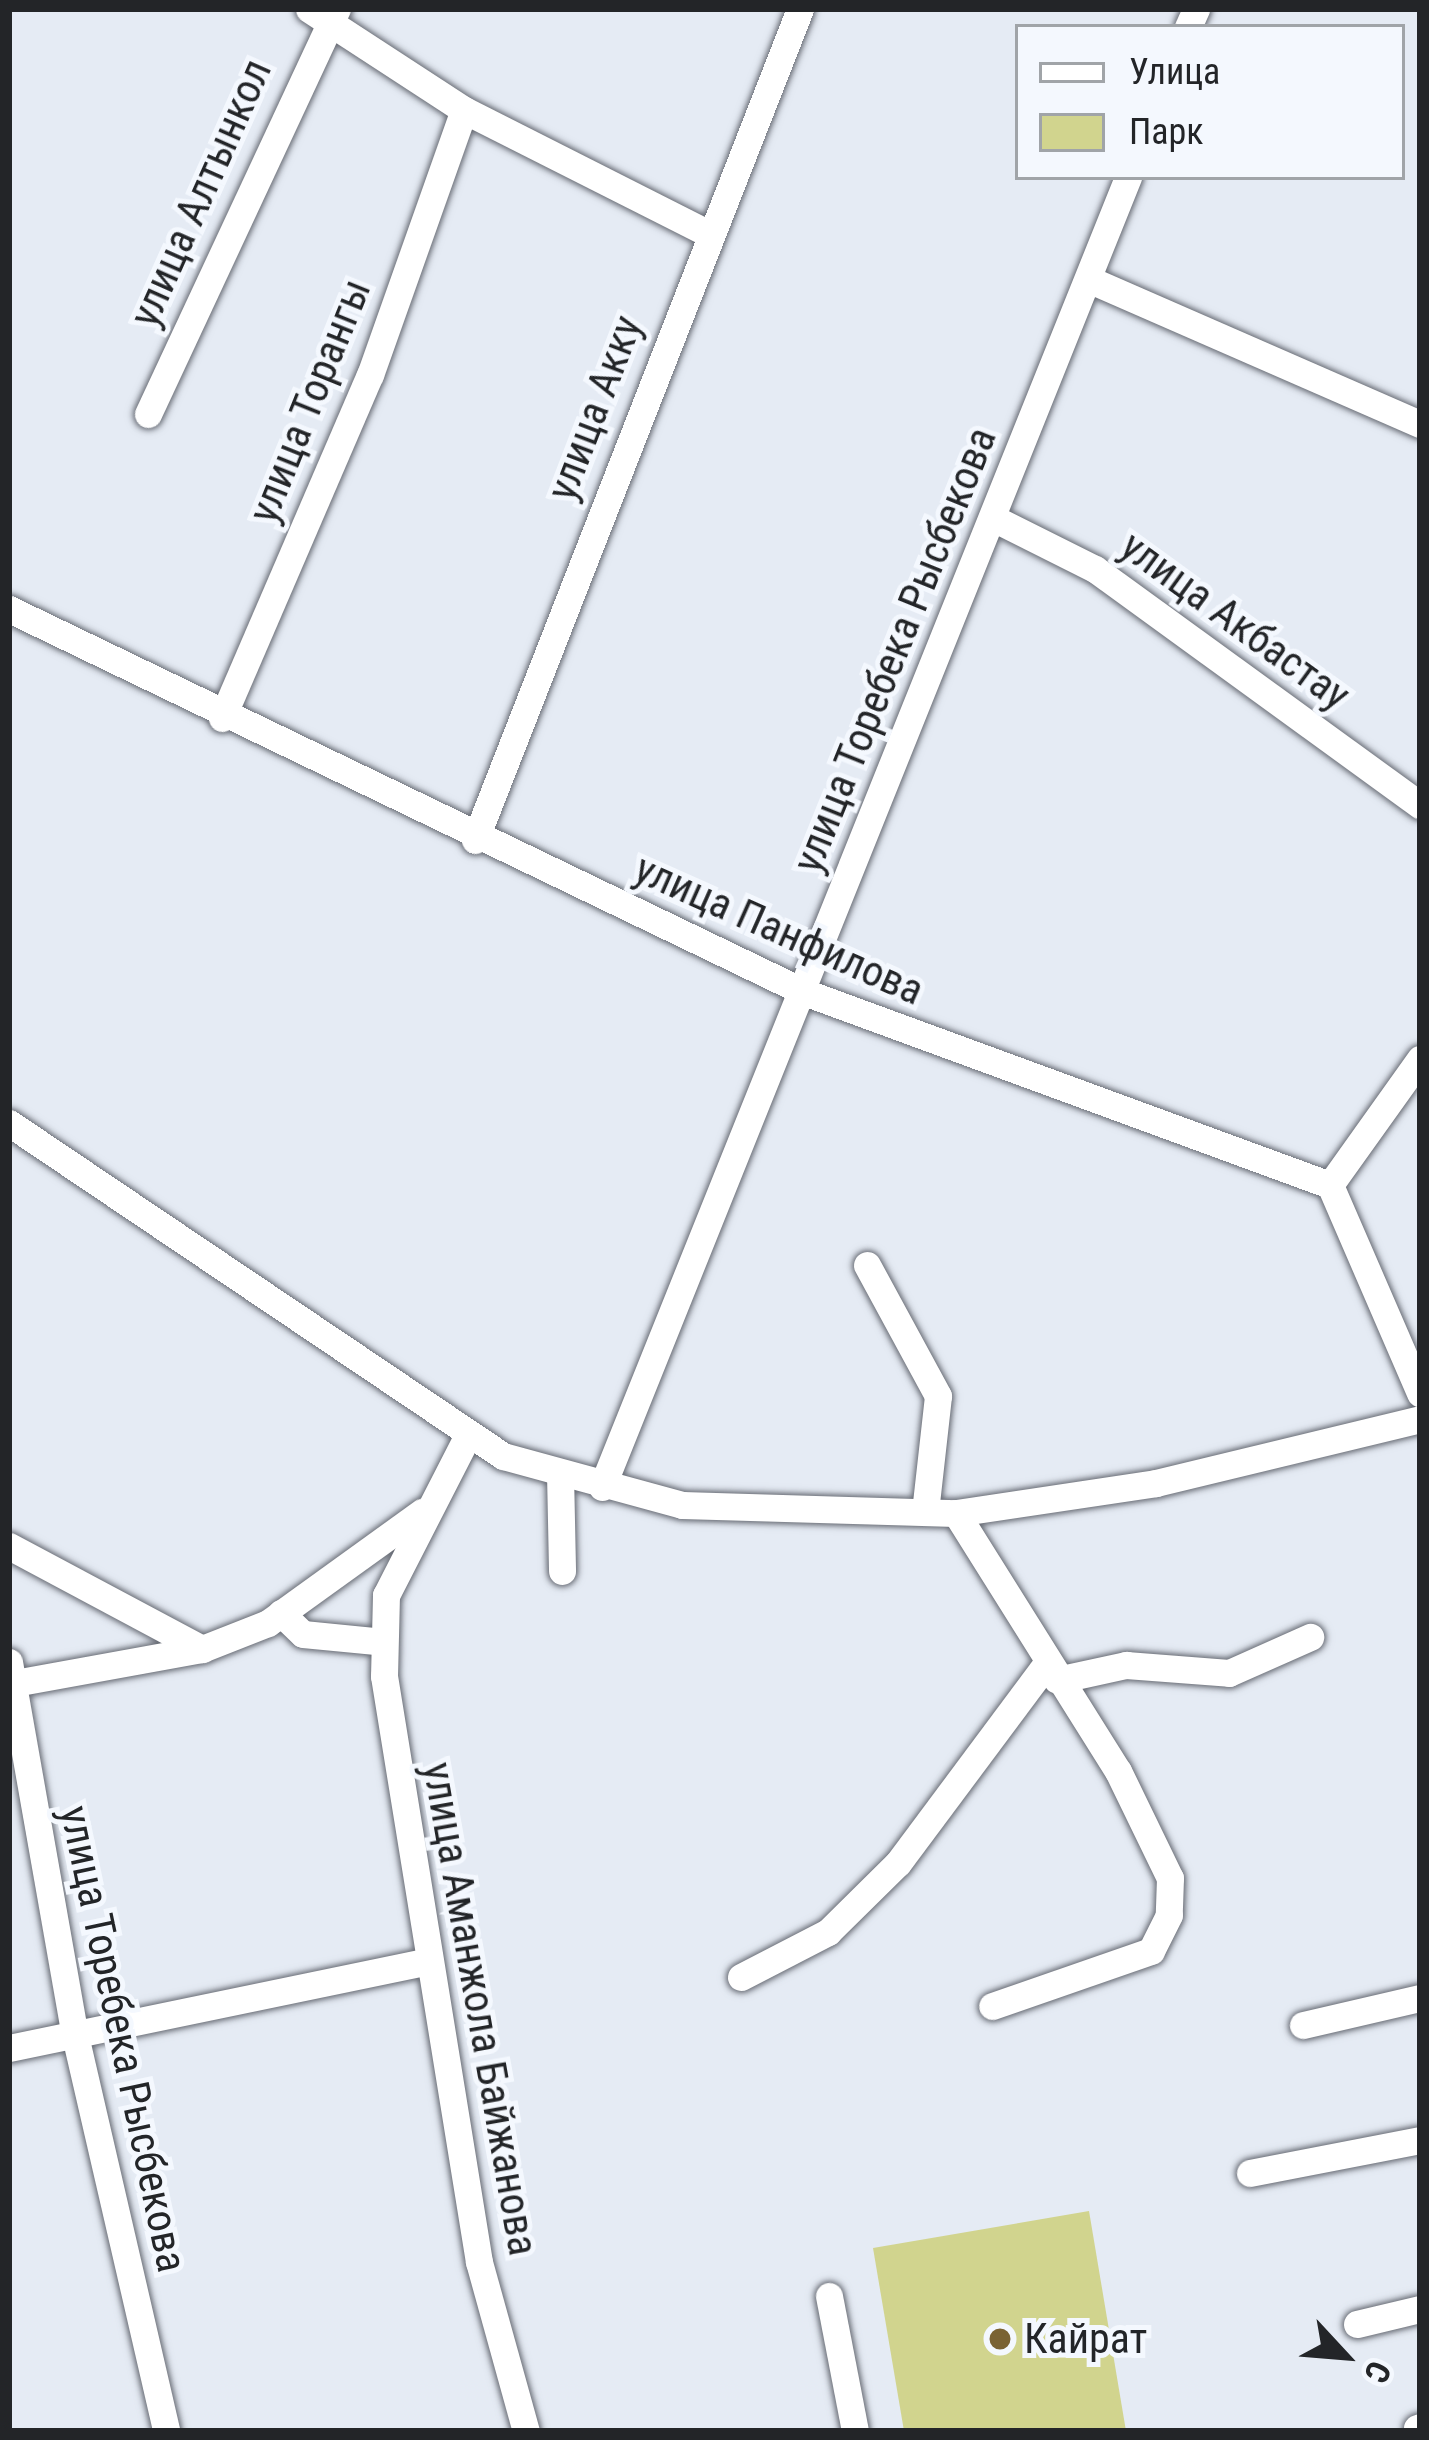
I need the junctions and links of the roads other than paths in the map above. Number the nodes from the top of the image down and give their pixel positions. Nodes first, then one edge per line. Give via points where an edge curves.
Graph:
1 (800, 9) edge
2 (325, 12) edge
3 (464, 110) junction
4 (1127, 180) edge
5 (708, 232) junction
6 (1088, 279) junction
7 (148, 414) dead end
8 (1420, 424) edge
9 (993, 518) junction
10 (9, 609) edge
11 (222, 718) junction
12 (1420, 805) edge
13 (475, 840) junction
14 (804, 992) junction
15 (1420, 1059) edge
16 (9, 1123) edge
17 (1330, 1185) junction
18 (867, 1265) dead end
19 (1420, 1393) edge
20 (1420, 1419) edge
21 (468, 1435) junction
22 (560, 1473) junction
23 (602, 1486) junction
24 (925, 1511) junction
25 (422, 1512) junction
26 (956, 1513) junction
27 (9, 1546) edge
28 (562, 1571) dead end
29 (280, 1613) junction
30 (1310, 1637) dead end
31 (384, 1642) junction
32 (202, 1649) junction
33 (1051, 1673) junction
34 (10, 1677) edge
35 (423, 1962) junction
36 (741, 1977) dead end
37 (1420, 1998) edge
38 (992, 2006) dead end
39 (1304, 2025) dead end
40 (74, 2031) junction
41 (9, 2048) edge
42 (1420, 2140) edge
43 (1250, 2173) dead end
44 (829, 2296) dead end
45 (1420, 2309) edge
46 (1357, 2324) dead end
47 (166, 2431) edge
48 (526, 2431) edge
49 (855, 2431) edge

1 - 5 street, улица Акку
2 - 3 street
2 - 7 street, улица Алтынкол
3 - 5 street
3 - 11 street, улица Торангы via 370,375
4 - 6 street, улица Торебека Рысбекова
5 - 13 street, улица Акку
6 - 8 street
6 - 9 street, улица Торебека Рысбекова
9 - 12 street, улица Акбастау via 1095,569
9 - 14 street, улица Торебека Рысбекова
10 - 11 street, улица Панфилова
11 - 13 street, улица Панфилова
13 - 14 street, улица Панфилова
14 - 17 street, улица Панфилова
14 - 23 street, улица Торебека Рысбекова
15 - 17 street
16 - 21 street
17 - 19 street
18 - 24 street via 938,1396
20 - 26 street via 1156,1483
21 - 22 street
21 - 25 street
22 - 23 street
22 - 28 street
23 - 24 street via 682,1505
24 - 26 street
25 - 29 street
25 - 31 street, улица Аманжола Байжанова via 386,1595
26 - 33 street
27 - 32 street
29 - 31 street via 303,1634
29 - 32 street
30 - 33 street via 1229,1672 1126,1665
31 - 35 street, улица Аманжола Байжанова
32 - 34 street
33 - 36 street via 898,1863 828,1931
33 - 38 street via 1170,1878 1169,1915 1138,1959
34 - 40 street, улица Торебека Рысбекова
35 - 40 street
35 - 48 street, улица Аманжола Байжанова via 496,2338
37 - 39 street
40 - 41 street
40 - 47 street, улица Торебека Рысбекова
42 - 43 street
44 - 49 street
45 - 46 street

